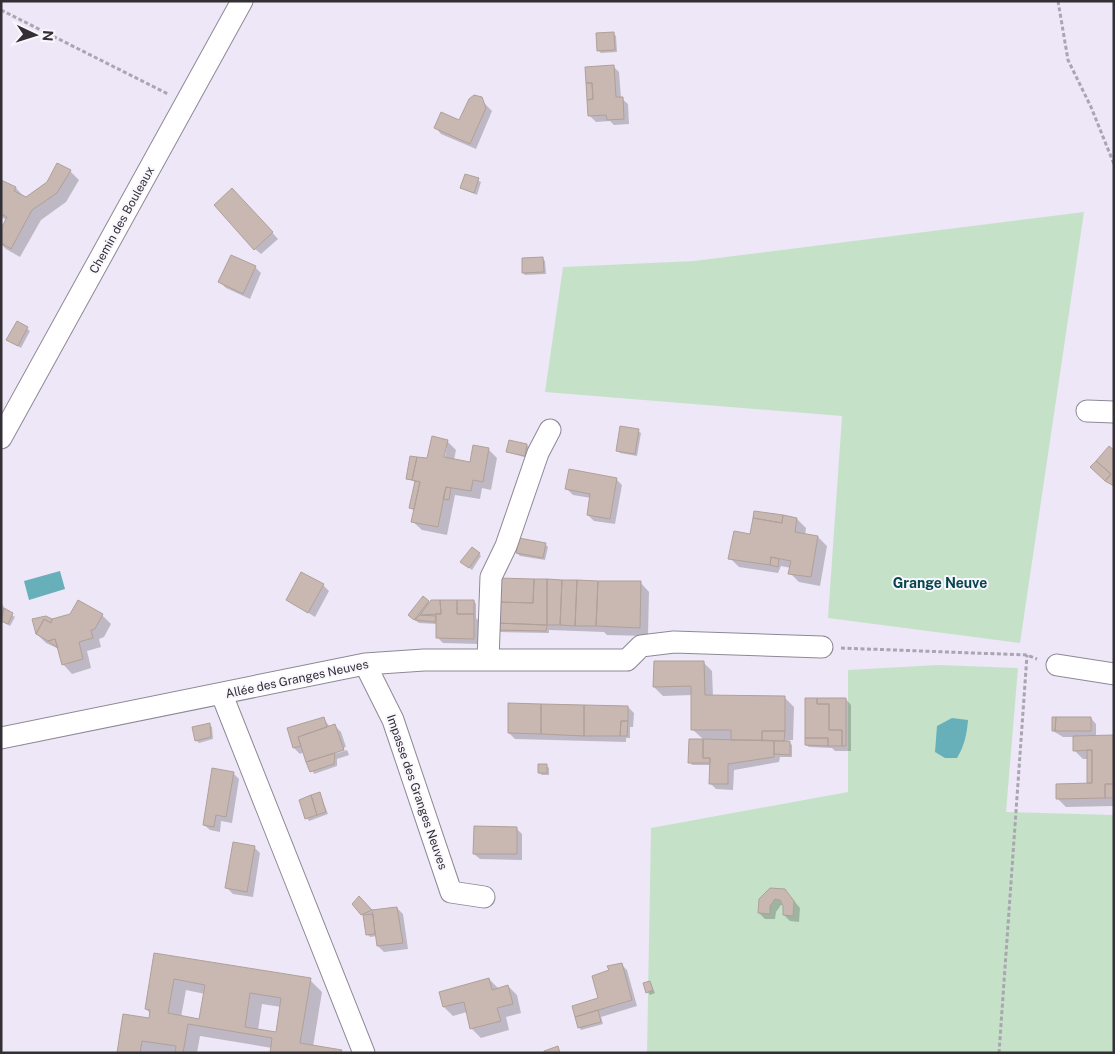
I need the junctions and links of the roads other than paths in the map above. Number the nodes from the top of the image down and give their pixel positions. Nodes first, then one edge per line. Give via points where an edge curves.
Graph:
1 (242, 1) edge
2 (1087, 411) dead end
3 (1114, 412) edge
4 (550, 430) dead end
5 (1, 438) edge
6 (822, 648) road end
7 (488, 660) junction
8 (365, 664) junction
9 (1057, 665) road end
10 (1114, 674) edge
11 (222, 695) junction
12 (1, 738) edge
13 (484, 898) dead end
14 (364, 1053) edge

1 - 5 street, Chemin des Bouleaux
2 - 3 street
4 - 7 street via 538,453 506,546 491,577
6 - 7 street, Allée des Granges Neuves via 674,642 641,646 627,660
7 - 8 street, Allée des Granges Neuves
8 - 11 street, Allée des Granges Neuves
8 - 13 street, Impasse des Granges Neuves via 393,720 452,892
9 - 10 street
11 - 12 street, Allée des Granges Neuves
11 - 14 street

